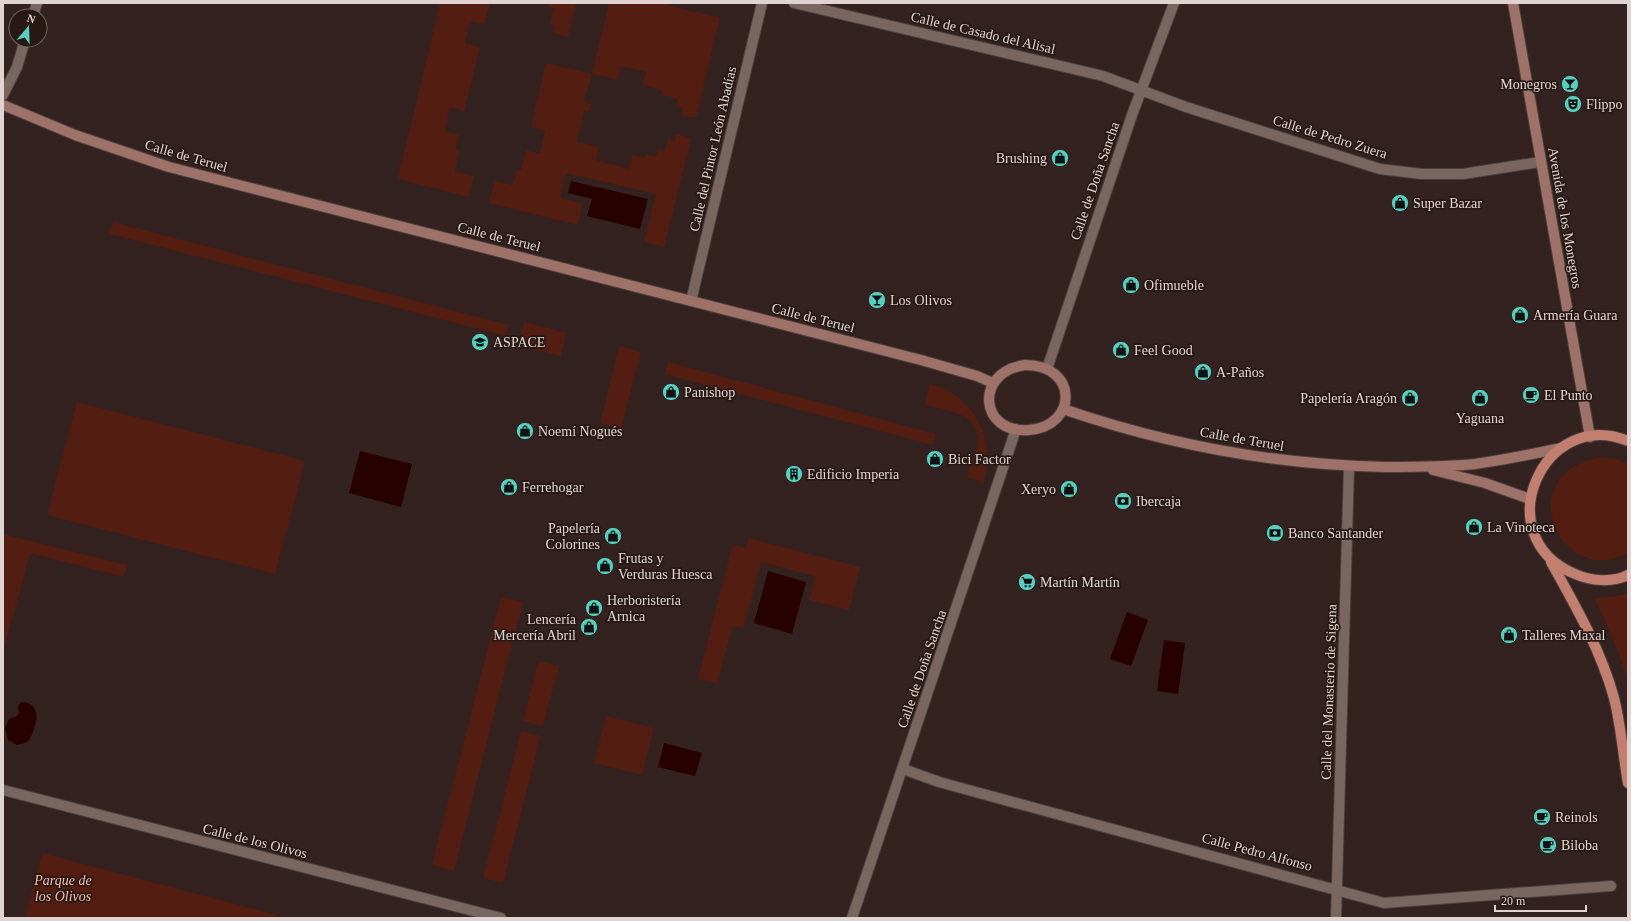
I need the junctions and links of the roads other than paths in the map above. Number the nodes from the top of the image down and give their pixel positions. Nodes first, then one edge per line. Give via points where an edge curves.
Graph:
1 (762, 3) edge
2 (794, 3) edge
3 (1174, 3) edge
4 (1513, 3) edge
5 (23, 48) edge
6 (1141, 90) junction
7 (3, 95) edge
8 (3, 104) edge
9 (1540, 162) junction
10 (691, 301) junction
11 (1047, 369) junction
12 (993, 383) junction
13 (1063, 409) junction
14 (1016, 429) junction
15 (1590, 437) junction
16 (1626, 439) edge
17 (1561, 448) junction
18 (1349, 466) junction
19 (1421, 467) junction
20 (1530, 499) junction
21 (1548, 556) junction
22 (1628, 575) edge
23 (903, 769) junction
24 (1628, 783) edge
25 (3, 790) edge
26 (1611, 886) dead end
27 (1337, 889) junction
28 (501, 918) edge
29 (852, 918) edge
30 (1336, 918) edge

1 - 10 street, Calle del Pintor León Abadías
2 - 6 street, Calle de Casado del Alisal via 1103,76
3 - 6 street, Calle de Doña Sancha
4 - 9 main road, Avenida de los Monegros
5 - 7 street via 17,67
6 - 9 street, Calle de Pedro Zuera via 1186,107 1380,169 1422,174 1463,174
6 - 11 street, Calle de Doña Sancha
8 - 10 main road, Calle de Teruel via 75,135 169,167
9 - 15 main road, Avenida de los Monegros
10 - 12 main road, Calle de Teruel via 921,360
11 - 12 main road via 1032,365 1012,367
11 - 13 main road via 1059,377 1065,389
12 - 14 main road via 988,402 992,413 1001,423
13 - 14 main road via 1056,419 1046,426 1028,430
13 - 18 main road, Calle de Teruel via 1135,431 1201,447 1299,463
14 - 23 street, Calle de Doña Sancha
15 - 16 main road
15 - 17 main road
17 - 19 main road, Calle de Teruel via 1474,464
17 - 20 main road via 1546,462 1539,473
18 - 19 main road, Calle de Teruel
18 - 27 street, Calle del Monasterio de Sigena
19 - 20 main road, Calle de Teruel via 1485,483
20 - 21 main road via 1530,520 1534,533
21 - 22 main road via 1564,569 1583,578 1604,580
21 - 24 main road via 1572,599 1604,668 1614,698
23 - 27 street, Calle Pedro Alfonso via 939,782
23 - 29 street, Calle de Doña Sancha
25 - 28 street, Calle de los Olivos
26 - 27 street, Calle Pedro Alfonso via 1384,903
27 - 30 street, Calle del Monasterio de Sigena

